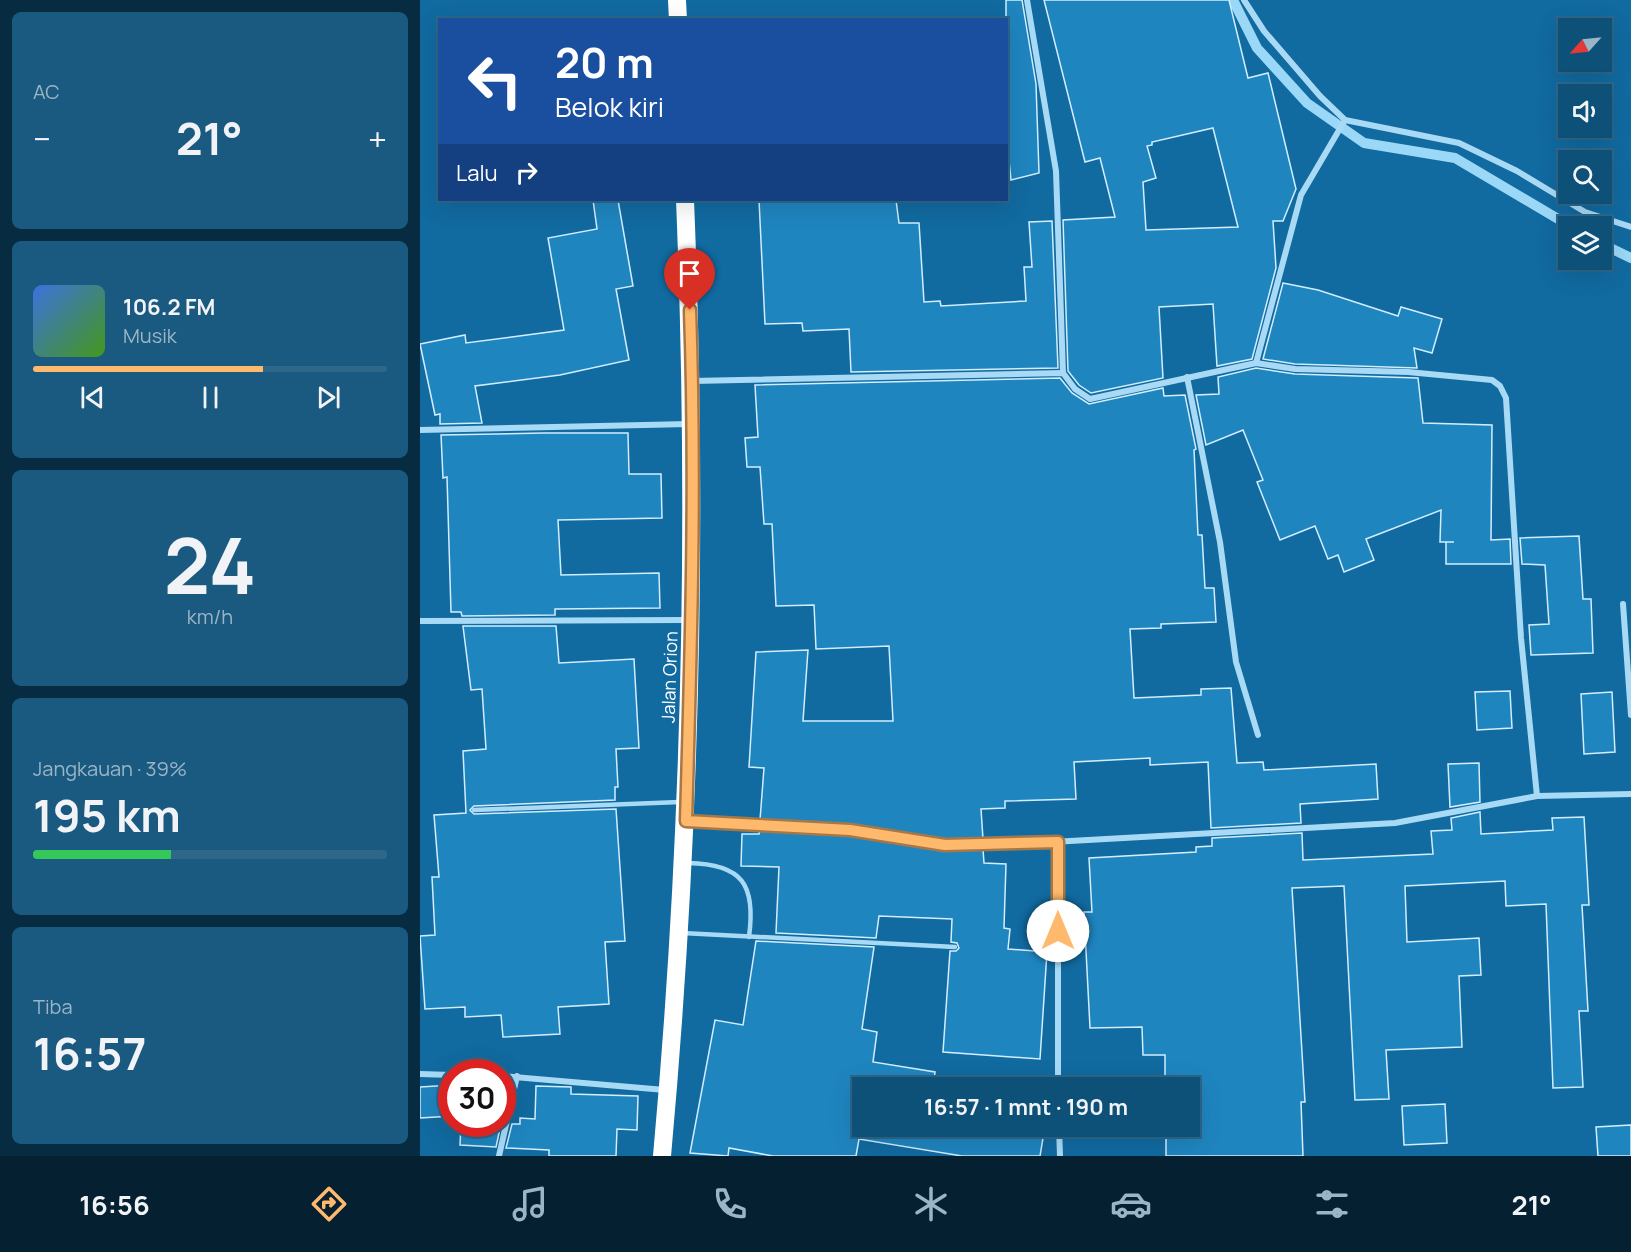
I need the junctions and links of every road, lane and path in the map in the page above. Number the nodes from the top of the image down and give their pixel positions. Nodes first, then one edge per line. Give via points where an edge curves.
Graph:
1 (677, 0) edge
2 (1027, 0) edge
3 (1244, 0) edge
4 (678, 18) edge
5 (1344, 121) junction
6 (685, 201) edge
7 (1631, 228) edge
8 (1256, 363) junction
9 (1063, 373) junction
10 (1187, 377) junction
11 (693, 381) junction
12 (693, 424) junction
13 (420, 430) edge
14 (1623, 604) dead end
15 (692, 620) junction
16 (420, 621) edge
17 (1631, 715) edge
18 (1258, 735) dead end
19 (1631, 794) edge
20 (1537, 796) junction
21 (686, 802) junction
22 (474, 810) dead end
23 (686, 821) junction
24 (1058, 842) junction
25 (682, 863) junction
26 (677, 932) junction
27 (748, 937) junction
28 (954, 946) dead end
29 (420, 1074) edge
30 (438, 1075) edge
31 (517, 1076) joint
32 (1058, 1077) edge
33 (668, 1090) junction
34 (1059, 1137) edge
35 (499, 1156) edge
36 (662, 1156) edge
37 (1059, 1156) edge

1 - 4 highway
2 - 9 street via 1056,171
3 - 5 street via 1264,31
5 - 7 street via 1459,143 1517,171 1586,212
5 - 8 street via 1300,195
6 - 11 highway, Jalan Orion
8 - 10 street
8 - 20 street via 1295,369 1478,378 1500,386 1506,398 1521,638
9 - 10 street via 1075,389 1090,399
9 - 11 street
10 - 18 street via 1220,542 1236,662
11 - 12 highway, Jalan Orion
12 - 13 street
12 - 15 highway, Jalan Orion
14 - 17 street
15 - 16 street
15 - 21 highway, Jalan Orion
19 - 20 street
20 - 24 street via 1395,823
21 - 22 lane
21 - 23 highway, Jalan Orion
23 - 24 street via 850,830 945,845
23 - 25 highway, Jalan Orion
24 - 32 street
25 - 26 highway, Jalan Orion
25 - 27 lane via 710,864 740,876 750,892
26 - 27 lane
26 - 33 highway, Jalan Orion
27 - 28 lane
29 - 30 street
31 - 33 street
31 - 35 street
33 - 36 highway, Jalan Orion
34 - 37 street

